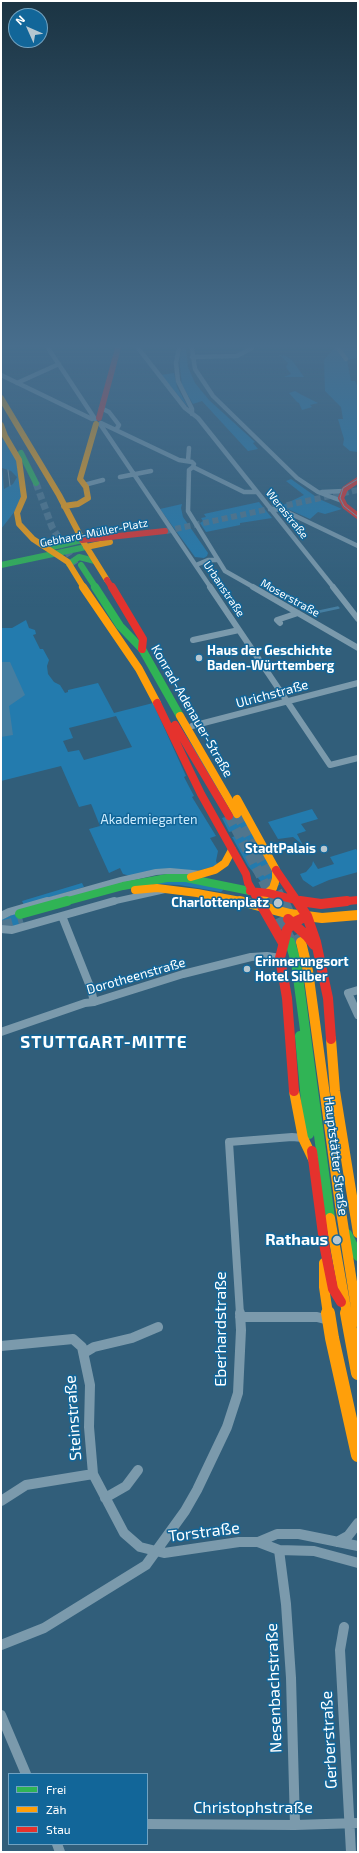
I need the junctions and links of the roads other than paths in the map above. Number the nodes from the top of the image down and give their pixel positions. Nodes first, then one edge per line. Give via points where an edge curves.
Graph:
1 (4, 434) edge
2 (10, 434) edge
3 (13, 434) edge
4 (24, 434) edge
5 (93, 434) edge
6 (108, 434) edge
7 (125, 434) edge
8 (211, 434) edge
9 (254, 434) edge
10 (14, 446) junction
11 (189, 448) dead end
12 (188, 461) junction
13 (191, 468) junction
14 (151, 471) dead end
15 (135, 474) junction
16 (120, 477) dead end
17 (104, 480) dead end
18 (358, 480) edge
19 (84, 485) junction
20 (344, 490) junction
21 (256, 492) junction
22 (318, 492) junction
23 (342, 501) junction
24 (64, 506) junction
25 (270, 509) junction
26 (358, 516) edge
27 (165, 531) tunnel mouth
28 (33, 540) junction
29 (81, 545) junction
30 (358, 546) edge
31 (49, 551) junction
32 (23, 556) junction
33 (1, 560) edge
34 (217, 560) junction
35 (95, 561) junction
36 (1, 565) edge
37 (73, 565) junction
38 (196, 565) junction
39 (298, 613) junction
40 (358, 619) edge
41 (280, 623) dead end
42 (239, 630) junction
43 (193, 640) dead end
44 (358, 648) edge
45 (142, 650) junction
46 (358, 683) edge
47 (288, 702) junction
48 (161, 704) junction
49 (175, 709) junction
50 (192, 726) junction
51 (358, 758) edge
52 (232, 850) junction
53 (276, 870) junction
54 (203, 874) junction
55 (146, 875) junction
56 (167, 878) junction
57 (186, 878) junction
58 (274, 883) junction
59 (227, 886) junction
60 (168, 889) junction
61 (257, 892) junction
62 (268, 893) junction
63 (224, 898) junction
64 (354, 900) edge
65 (245, 902) junction
66 (298, 902) junction
67 (338, 902) junction
68 (262, 908) junction
69 (277, 911) junction
70 (1, 916) edge
71 (62, 916) junction
72 (307, 916) junction
73 (356, 916) edge
74 (292, 923) junction
75 (1, 929) edge
76 (306, 941) junction
77 (286, 942) junction
78 (317, 949) junction
79 (280, 958) junction
80 (358, 990) edge
81 (94, 1002) junction
82 (358, 1015) edge
83 (305, 1025) junction
84 (1, 1032) edge
85 (320, 1060) junction
86 (335, 1090) junction
87 (303, 1138) junction
88 (313, 1159) junction
89 (358, 1188) edge
90 (352, 1203) junction
91 (342, 1224) junction
92 (358, 1233) edge
93 (326, 1249) junction
94 (358, 1256) edge
95 (345, 1308) junction
96 (240, 1317) junction
97 (329, 1320) junction
98 (358, 1320) edge
99 (158, 1327) dead end
100 (1, 1346) edge
101 (84, 1353) junction
102 (358, 1373) edge
103 (358, 1454) edge
104 (138, 1470) dead end
105 (94, 1474) junction
106 (106, 1498) junction
107 (1, 1501) edge
108 (358, 1523) edge
109 (258, 1542) junction
110 (337, 1542) junction
111 (358, 1546) edge
112 (279, 1550) junction
113 (155, 1552) junction
114 (358, 1562) edge
115 (344, 1626) dead end
116 (1, 1645) edge
117 (1, 1715) edge
118 (26, 1773) edge
119 (353, 1823) edge
120 (148, 1824) edge
121 (295, 1825) junction
122 (351, 1852) edge

1 - 10 main road
2 - 10 main road
3 - 10 main road via 38,483
4 - 24 main road
5 - 19 main road via 80,479
6 - 15 street, Urbanstraße
7 - 12 street via 179,460
8 - 21 street, Werastraße
9 - 22 street via 289,470
10 - 28 main road via 19,460 24,497 17,518
11 - 12 street
12 - 13 street via 194,463
13 - 21 street via 244,492
13 - 34 street, Moserstraße via 188,511
14 - 15 street
15 - 16 street
15 - 38 street, Urbanstraße
17 - 19 street
18 - 20 main road
19 - 24 main road via 88,498 78,504
20 - 22 street
20 - 23 main road
21 - 25 street, Werastraße
22 - 23 street
23 - 26 main road
24 - 29 main road
25 - 30 street via 283,510
25 - 40 street, Werastraße
27 - 29 main road, Gebhard-Müller-Platz
28 - 31 main road
28 - 32 main road via 33,546
29 - 31 main road, Gebhard-Müller-Platz
29 - 31 main road, Gebhard-Müller-Platz
29 - 35 main road
29 - 37 main road via 69,556
31 - 32 main road, Gebhard-Müller-Platz
31 - 37 main road
32 - 33 main road
32 - 36 main road
32 - 37 main road
34 - 38 street
34 - 39 street, Moserstraße via 232,576
35 - 37 main road via 79,557 72,561
35 - 45 main road via 138,629 142,639
37 - 45 main road, Konrad-Adenauer-Straße
37 - 48 main road, Konrad-Adenauer-Straße
38 - 42 street, Urbanstraße
39 - 41 street via 278,620
39 - 44 street, Moserstraße
42 - 43 street
42 - 47 street, Urbanstraße
45 - 49 main road, Konrad-Adenauer-Straße
46 - 47 street, Ulrichstraße
47 - 50 street, Ulrichstraße
47 - 51 street, Urbanstraße via 330,765
48 - 49 main road, Konrad-Adenauer-Straße via 233,815
48 - 52 main road via 201,794
49 - 50 main road via 187,718
50 - 53 main road via 232,790
52 - 54 main road via 222,865
52 - 61 main road
53 - 58 main road
53 - 66 main road
54 - 55 street via 170,870
54 - 57 main road
55 - 56 street
55 - 70 street
56 - 57 main road
56 - 60 main road via 123,886 21,918 126,892 150,888
57 - 59 main road
58 - 61 main road
58 - 62 main road
59 - 61 main road
59 - 63 main road via 229,891
60 - 63 main road
60 - 71 street
61 - 62 main road
61 - 65 main road
61 - 68 main road, Hauptstätter Straße
61 - 69 main road
62 - 66 main road
62 - 72 main road via 292,910
63 - 65 main road
64 - 67 main road
64 - 73 main road via 346,909
65 - 68 main road
66 - 67 main road
66 - 72 main road
67 - 72 main road via 329,909
68 - 69 main road
68 - 77 main road, Hauptstätter Straße
69 - 72 main road
69 - 74 main road
71 - 75 street via 12,930
71 - 81 street
72 - 73 main road via 328,919
72 - 74 main road
72 - 78 main road
74 - 76 main road
74 - 77 main road via 287,930
76 - 77 main road via 295,938
76 - 78 main road
76 - 85 main road, Hauptstätter Straße
77 - 79 main road
77 - 83 main road, Hauptstätter Straße via 296,962
78 - 86 main road via 329,1012
79 - 81 street, Dorotheenstraße via 251,957 183,974
79 - 87 main road via 287,998 294,1092
80 - 82 street via 348,993
81 - 84 street, Dorotheenstraße
83 - 88 main road via 300,1031 302,1070
83 - 95 main road, Hauptstätter Straße via 334,1247
85 - 86 main road
85 - 91 main road, Hauptstätter Straße
86 - 90 main road
87 - 88 main road
87 - 96 street, Eberhardstraße via 229,1142
88 - 93 main road
89 - 90 street
90 - 92 main road
91 - 94 main road
91 - 98 main road, Hauptstätter Straße
93 - 95 main road via 333,1289
93 - 97 main road via 323,1278
95 - 102 main road, Hauptstätter Straße
96 - 97 street via 317,1317
96 - 113 street, Eberhardstraße via 238,1393 227,1427 185,1511
97 - 103 main road
99 - 101 street via 132,1338 94,1347
100 - 101 street via 73,1339 78,1342
101 - 105 street, Steinstraße via 90,1385 90,1447
104 - 106 street via 126,1486
105 - 106 street, Steinstraße
105 - 107 street via 26,1485
106 - 113 street, Steinstraße via 129,1538 140,1547
108 - 110 street via 348,1536
109 - 110 street, Torstraße via 276,1534 299,1534
109 - 112 street, Torstraße
109 - 113 street, Torstraße via 239,1542 176,1553
110 - 111 street, Torstraße
112 - 114 street, Torstraße via 314,1552
112 - 121 street, Nesenbachstraße via 291,1678
113 - 116 street, Eberhardstraße via 146,1565 44,1628
115 - 119 street, Gerberstraße via 340,1650
117 - 118 street
119 - 121 street, Christophstraße
119 - 122 street, Gerberstraße
120 - 121 street, Christophstraße

